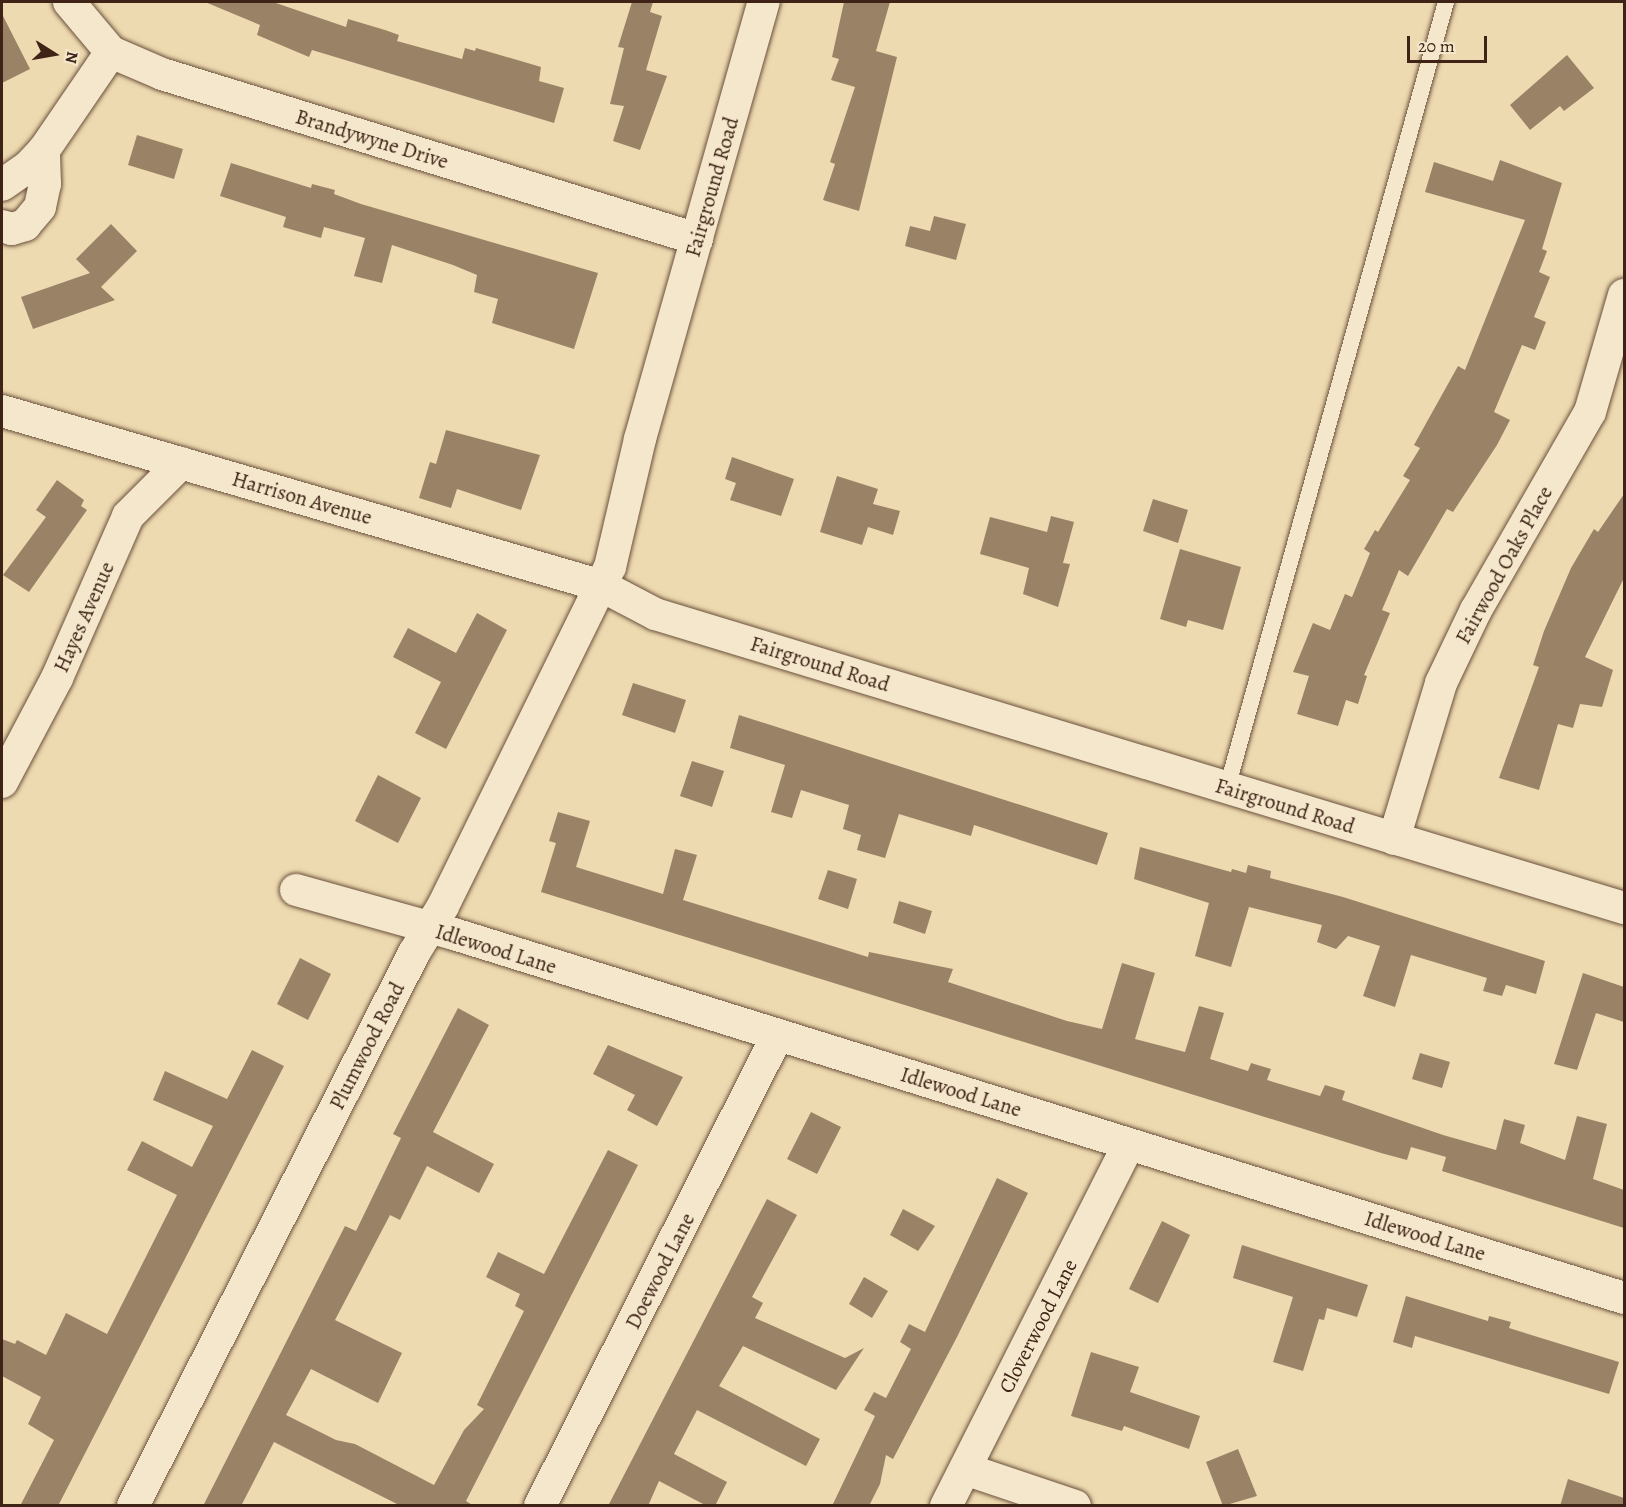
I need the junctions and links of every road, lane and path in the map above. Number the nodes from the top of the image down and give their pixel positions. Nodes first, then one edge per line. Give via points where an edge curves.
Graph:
1 (69, 2) edge
2 (764, 2) edge
3 (1446, 2) edge
4 (111, 52) junction
5 (44, 150) junction
6 (2, 185) edge
7 (2, 226) edge
8 (697, 239) junction
9 (1624, 295) edge
10 (2, 411) edge
11 (181, 463) junction
12 (602, 586) junction
13 (2, 782) edge
14 (1227, 788) junction
15 (1394, 839) junction
16 (296, 890) dead end
17 (1624, 908) edge
18 (430, 928) junction
19 (777, 1036) junction
20 (1128, 1146) junction
21 (1624, 1298) edge
22 (965, 1469) junction
23 (133, 1506) edge
24 (540, 1506) edge
25 (946, 1506) edge
26 (1075, 1506) edge

1 - 4 street, Brandywyne Drive
2 - 8 street, Fairground Road
3 - 14 lane
4 - 5 street
4 - 8 street, Brandywyne Drive via 162,74
5 - 6 street
5 - 7 street via 45,184 40,207 26,225 12,229
8 - 12 street, Fairground Road
9 - 15 street, Fairwood Oaks Place via 1590,411 1476,610 1441,683
10 - 11 street, Harrison Avenue
11 - 12 street, Harrison Avenue
11 - 13 street, Hayes Avenue via 128,516 57,678
12 - 14 street, Fairground Road via 655,614
12 - 18 street, Plumwood Road
14 - 15 street, Fairground Road
15 - 17 street, Fairground Road
16 - 18 street, Idlewood Lane
18 - 19 street, Idlewood Lane
18 - 23 street, Plumwood Road
19 - 20 street, Idlewood Lane
19 - 24 street, Doewood Lane
20 - 21 street, Idlewood Lane
20 - 22 street, Cloverwood Lane
22 - 25 street, Cloverwood Lane
22 - 26 street

